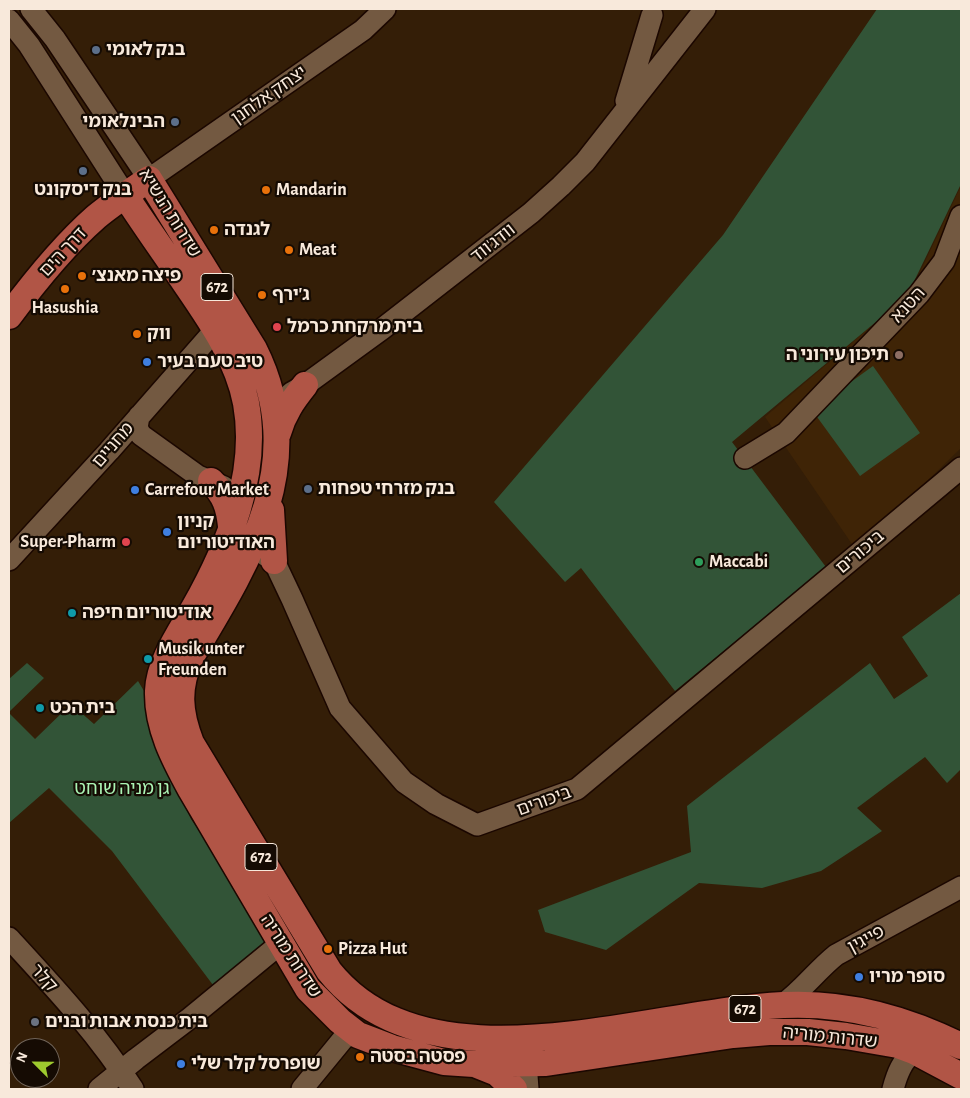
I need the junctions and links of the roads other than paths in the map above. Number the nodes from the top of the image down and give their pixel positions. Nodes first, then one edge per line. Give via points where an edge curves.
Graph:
1 (31, 9) edge
2 (385, 9) edge
3 (705, 9) edge
4 (652, 12) edge
5 (9, 20) edge
6 (677, 43) junction
7 (623, 113) junction
8 (149, 179) junction
9 (132, 205) junction
10 (961, 216) edge
11 (9, 316) edge
12 (216, 329) junction
13 (239, 377) junction
14 (305, 385) junction
15 (274, 400) junction
16 (139, 416) junction
17 (277, 433) junction
18 (147, 440) junction
19 (109, 451) junction
20 (745, 458) dead end
21 (961, 468) edge
22 (211, 481) junction
23 (271, 492) junction
24 (241, 495) junction
25 (231, 526) junction
26 (221, 554) junction
27 (263, 554) junction
28 (9, 560) edge
29 (961, 887) edge
30 (279, 940) junction
31 (11, 944) edge
32 (782, 1005) junction
33 (358, 1035) junction
34 (524, 1039) junction
35 (961, 1046) edge
36 (914, 1051) junction
37 (474, 1064) junction
38 (121, 1070) junction
39 (961, 1076) edge
40 (527, 1077) edge
41 (99, 1089) edge
42 (133, 1089) edge
43 (302, 1089) edge
44 (514, 1089) edge
45 (893, 1089) edge

1 - 8 street, שדרות הנשיא via 55,39
2 - 8 street, יצחק אלחנן via 363,30
3 - 6 street, וודג'ווד
4 - 6 street via 654,23
4 - 7 street
5 - 9 street, שדרות הנשיא via 29,45
6 - 7 street, וודג'ווד
7 - 14 street, וודג'ווד via 585,162 531,213
8 - 9 main road, דרך הים
8 - 15 main road, שדרות הנשיא / 672 via 254,350
9 - 11 main road, דרך הים via 96,218 53,261
9 - 12 main road, שדרות הנשיא / 672
10 - 20 street, הטנא via 944,261 920,294 786,433
12 - 13 main road, שדרות הנשיא / 672
12 - 16 street, מחניים
13 - 15 street via 254,397 268,402
13 - 24 main road, שדרות הנשיא / 672 via 249,433 247,471
14 - 15 street, וודג'ווד
14 - 17 main road via 293,399
15 - 17 main road, שדרות הנשיא / 672
16 - 18 street via 138,431
16 - 19 street, מחניים
17 - 23 main road, שדרות הנשיא / 672 via 276,468
18 - 19 street via 127,440
18 - 22 street via 198,476
19 - 28 street, מחניים
21 - 27 street, ביכורים via 577,789 477,826 404,782 340,708 292,599
22 - 24 street
22 - 25 main road via 224,497
23 - 24 street via 258,498
23 - 27 main road, שדרות הנשיא
24 - 25 main road, שדרות מוריה / 672
25 - 26 main road, שדרות מוריה / 672
26 - 27 street via 234,544
26 - 30 main road, שדרות מוריה / 672 via 168,656 159,680 158,703 166,739 176,762
27 - 34 main road, שדרות מוריה / 672 via 235,584 185,670 182,712 191,743 339,984 372,1010 399,1022 457,1038
29 - 32 street, פייגין via 836,955
30 - 33 main road, שדרות מוריה / 672 via 308,989
30 - 38 street via 274,949 222,992
31 - 38 street, קלר via 66,1002
32 - 34 main road, שדרות מוריה / 672
32 - 35 main road, שדרות מוריה / 672 via 871,1012 916,1026
33 - 37 main road, שדרות מוריה / 672 via 424,1057
33 - 43 street via 343,1039
34 - 40 street
36 - 39 main road, שדרות מוריה / 672
36 - 40 main road, שדרות מוריה / 672 via 846,1036 770,1032 546,1063
36 - 45 street via 901,1066
37 - 40 main road, שדרות מוריה / 672
37 - 44 main road via 497,1073
38 - 41 street
38 - 42 street, קלר

